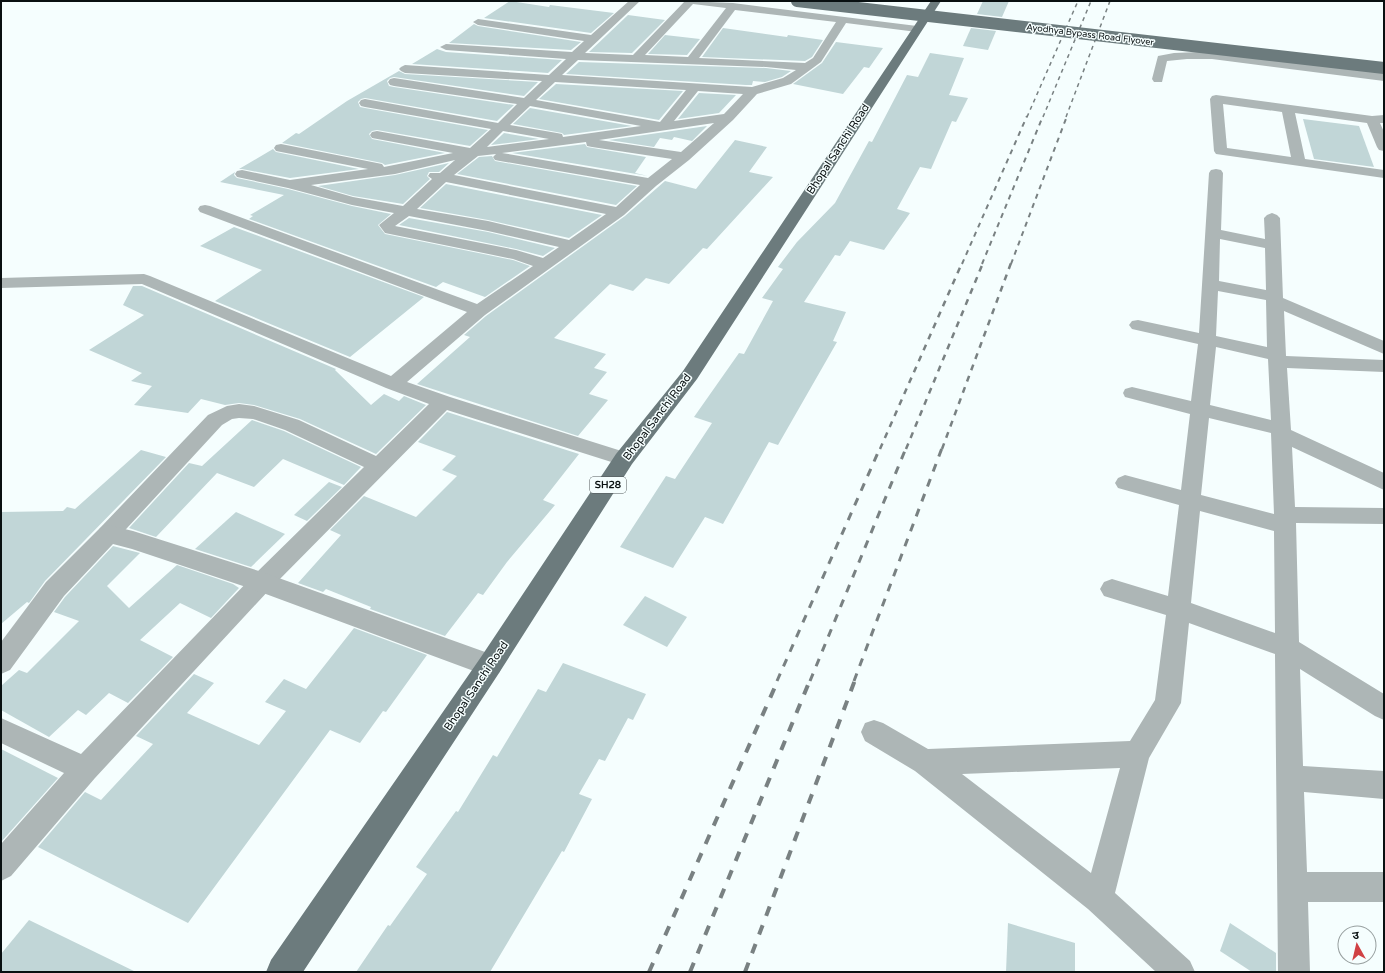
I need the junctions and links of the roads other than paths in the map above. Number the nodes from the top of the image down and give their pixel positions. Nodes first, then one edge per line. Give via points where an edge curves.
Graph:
1 (635, 1) edge
2 (691, 1) edge
3 (797, 1) edge
4 (859, 1) edge
5 (933, 1) edge
6 (733, 6) junction
7 (843, 20) junction
8 (478, 22) dead end
9 (918, 28) junction
10 (593, 39) junction
11 (446, 46) dead end
12 (576, 56) junction
13 (636, 58) junction
14 (1384, 60) edge
15 (691, 61) junction
16 (808, 67) junction
17 (1384, 68) edge
18 (405, 69) dead end
19 (1384, 77) edge
20 (552, 78) junction
21 (1158, 79) dead end
22 (394, 82) dead end
23 (694, 88) junction
24 (753, 91) junction
25 (528, 102) junction
26 (365, 104) dead end
27 (1288, 109) junction
28 (728, 117) junction
29 (1378, 119) edge
30 (502, 126) junction
31 (663, 126) junction
32 (377, 135) dead end
33 (571, 139) junction
34 (1384, 147) edge
35 (281, 148) dead end
36 (474, 152) junction
37 (684, 157) junction
38 (1299, 162) junction
39 (395, 170) junction
40 (1216, 173) dead end
41 (242, 174) dead end
42 (1384, 174) edge
43 (443, 177) junction
44 (651, 183) junction
45 (290, 184) junction
46 (352, 201) junction
47 (205, 209) dead end
48 (336, 212) dead end
49 (405, 212) junction
50 (619, 212) junction
51 (1272, 218) dead end
52 (1213, 233) junction
53 (571, 245) junction
54 (1273, 245) junction
55 (544, 264) junction
56 (1, 283) edge
57 (1210, 284) junction
58 (1275, 299) junction
59 (479, 310) junction
60 (1138, 325) dead end
61 (1207, 339) junction
62 (1384, 348) edge
63 (1277, 358) junction
64 (1384, 366) edge
65 (393, 384) junction
66 (1132, 393) dead end
67 (443, 402) junction
68 (1200, 410) junction
69 (1281, 432) junction
70 (624, 459) junction
71 (380, 466) junction
72 (1384, 482) edge
73 (1125, 483) dead end
74 (1190, 500) junction
75 (1384, 516) edge
76 (1285, 520) junction
77 (108, 534) junction
78 (262, 582) junction
79 (1112, 589) dead end
80 (1178, 609) junction
81 (1288, 648) junction
82 (1, 662) edge
83 (490, 665) junction
84 (1384, 708) edge
85 (1, 730) edge
86 (874, 732) dead end
87 (1137, 754) junction
88 (925, 762) junction
89 (85, 769) junction
90 (1290, 778) junction
91 (1384, 785) edge
92 (1, 866) edge
93 (1292, 887) junction
94 (1384, 887) edge
95 (1099, 898) junction
96 (284, 972) edge
97 (1178, 972) edge
98 (1294, 972) edge

1 - 10 street
2 - 6 street
2 - 13 street
3 - 17 main road, Ayodhya Bypass Road Flyover, bridge
4 - 14 main road, Ayodhya Bypass Road Flyover
5 - 9 main road, Bhopal Sanchi Road / SH28
6 - 7 street
6 - 15 street
7 - 9 street
7 - 16 street via 817,60
8 - 10 street
9 - 70 main road, Bhopal Sanchi Road / SH28 via 690,375
10 - 12 street
11 - 12 street
12 - 13 street
12 - 20 street
13 - 15 street
15 - 16 street
16 - 24 street via 787,81
18 - 20 street
19 - 21 street via 1197,55 1177,55 1162,58
20 - 23 street
20 - 25 street
22 - 25 street
23 - 24 street
23 - 31 street
24 - 28 street
25 - 30 street
25 - 31 street
26 - 30 street
27 - 29 street
27 - 38 street
27 - 38 street via 1216,99 1221,151
28 - 31 street
28 - 37 street
29 - 34 street
30 - 33 street
30 - 36 street
31 - 33 street
32 - 36 street
33 - 36 street
33 - 37 street
35 - 39 street
36 - 39 street
36 - 43 street
36 - 44 street
37 - 44 street
38 - 42 street
39 - 43 street
39 - 45 street
40 - 52 street
41 - 45 street
43 - 49 street
43 - 50 street
44 - 50 street
45 - 46 street
46 - 48 street
46 - 49 street
47 - 59 street
49 - 53 street via 488,226
49 - 55 street via 387,227 390,230 516,255
50 - 53 street
51 - 54 street
52 - 54 street
52 - 57 street
53 - 55 street
54 - 58 street
55 - 59 street
56 - 65 street via 144,279
57 - 58 street
57 - 61 street
58 - 62 street
58 - 63 street
59 - 65 street
60 - 61 street
61 - 63 street
61 - 68 street
63 - 64 street
63 - 69 street
65 - 67 street
66 - 68 street
67 - 70 street
67 - 71 street
68 - 69 street
68 - 74 street
69 - 72 street
69 - 76 street
70 - 83 main road, Bhopal Sanchi Road / SH28
71 - 77 street via 292,425 254,413 227,413 215,420
71 - 78 street
73 - 74 street
74 - 76 street
74 - 80 street
75 - 76 street
76 - 81 street
77 - 78 street via 134,540
77 - 82 street via 55,589
78 - 83 street
78 - 89 street
79 - 80 street
80 - 81 street
80 - 87 street via 1168,703
81 - 84 street
81 - 90 street
83 - 96 main road, Bhopal Sanchi Road / SH28
85 - 89 street
86 - 88 street
87 - 88 street
87 - 95 street
88 - 95 street
89 - 92 street
90 - 91 street
90 - 93 street
93 - 94 street
93 - 98 street
95 - 97 street

